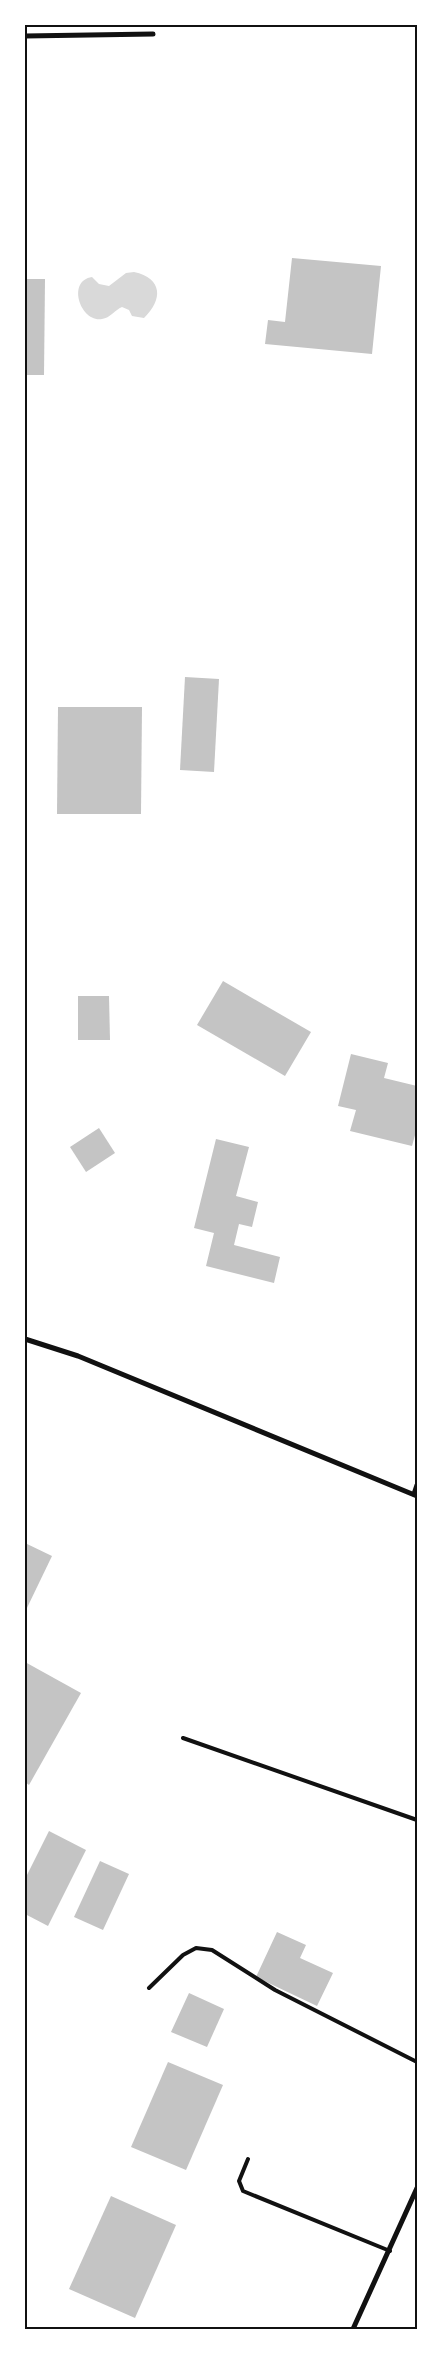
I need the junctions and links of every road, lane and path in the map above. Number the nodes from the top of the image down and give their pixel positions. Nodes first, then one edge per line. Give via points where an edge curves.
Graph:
1 (153, 34) dead end
2 (25, 36) edge
3 (25, 1339) edge
4 (417, 1485) edge
5 (415, 1495) edge
6 (183, 1738) dead end
7 (417, 1820) edge
8 (149, 1988) dead end
9 (417, 2062) edge
10 (248, 2158) dead end
11 (417, 2188) edge
12 (390, 2251) junction
13 (353, 2329) edge

1 - 2 street
3 - 5 street via 78,1356
4 - 5 street
6 - 7 lane
8 - 9 lane via 183,1955 196,1948 212,1950 290,1998
10 - 12 lane via 239,2181 243,2191
11 - 12 street
12 - 13 street

